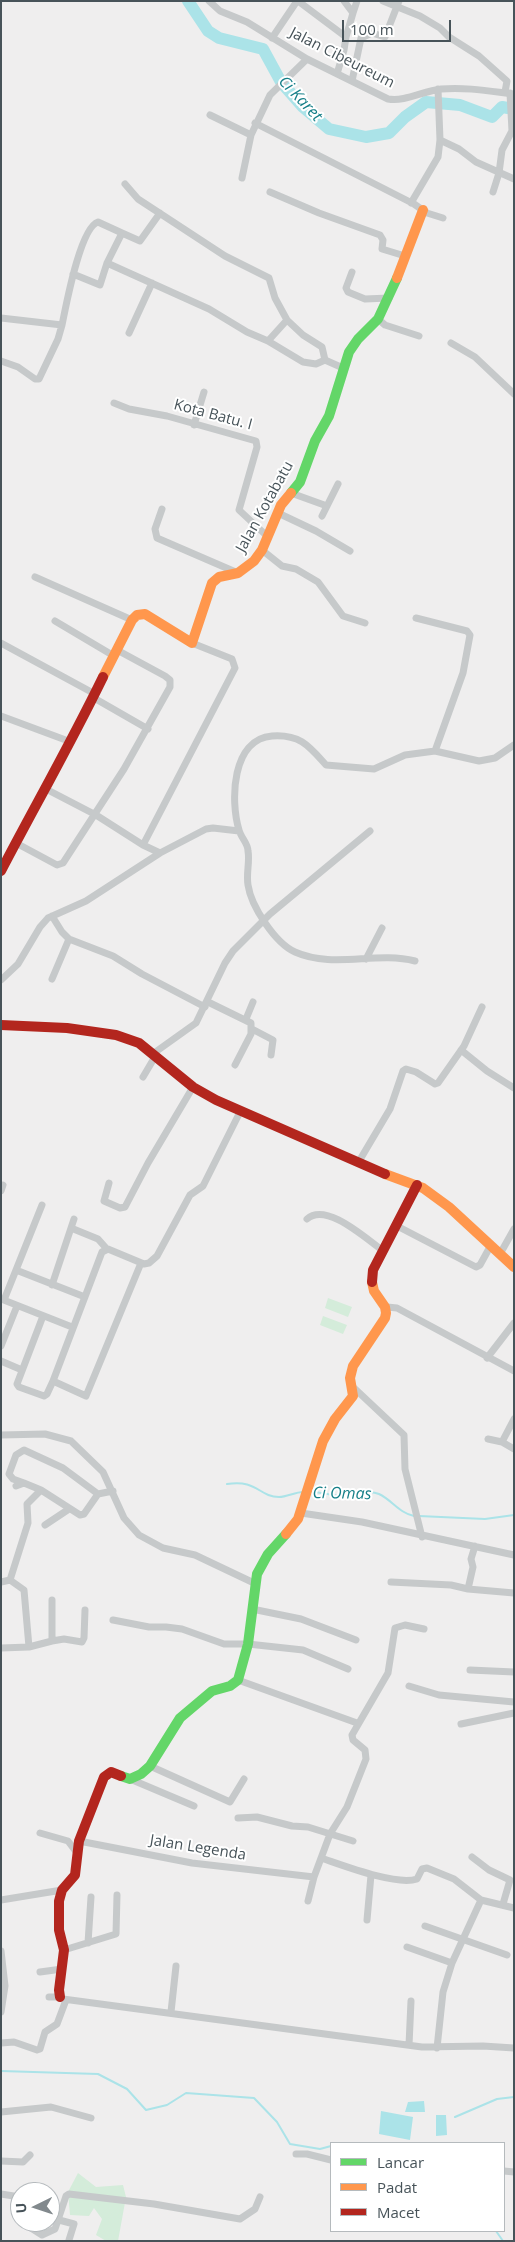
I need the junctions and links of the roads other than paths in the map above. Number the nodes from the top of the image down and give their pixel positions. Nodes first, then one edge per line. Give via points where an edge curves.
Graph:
1 (209, 1) edge
2 (297, 1) edge
3 (344, 1) edge
4 (357, 1) edge
5 (383, 1) edge
6 (398, 4) edge
7 (352, 13) junction
8 (346, 37) junction
9 (272, 38) junction
10 (307, 59) junction
11 (337, 74) junction
12 (352, 81) junction
13 (438, 90) junction
14 (510, 93) edge
15 (210, 115) dead end
16 (255, 123) junction
17 (251, 135) junction
18 (440, 140) junction
19 (499, 173) junction
20 (242, 178) dead end
21 (514, 179) edge
22 (125, 184) dead end
23 (270, 192) dead end
24 (493, 192) dead end
25 (411, 203) junction
26 (423, 210) junction
27 (160, 214) junction
28 (443, 218) dead end
29 (122, 233) junction
30 (405, 256) junction
31 (107, 263) junction
32 (352, 272) dead end
33 (73, 274) junction
34 (152, 283) junction
35 (389, 298) junction
36 (1, 318) edge
37 (287, 320) junction
38 (378, 320) junction
39 (62, 325) junction
40 (129, 333) dead end
41 (419, 336) dead end
42 (268, 341) junction
43 (451, 343) dead end
44 (325, 360) junction
45 (1, 361) edge
46 (343, 368) junction
47 (204, 392) dead end
48 (514, 394) edge
49 (114, 403) dead end
50 (194, 425) junction
51 (338, 484) dead end
52 (291, 493) junction
53 (327, 506) junction
54 (162, 509) dead end
55 (278, 513) junction
56 (322, 516) dead end
57 (268, 537) junction
58 (262, 550) junction
59 (350, 551) dead end
60 (238, 573) junction
61 (35, 577) dead end
62 (416, 618) dead end
63 (132, 620) junction
64 (54, 621) dead end
65 (365, 623) dead end
66 (192, 643) junction
67 (1, 644) edge
68 (116, 653) junction
69 (94, 696) junction
70 (1, 716) edge
71 (148, 729) junction
72 (71, 742) junction
73 (514, 745) edge
74 (435, 751) junction
75 (44, 788) junction
76 (96, 815) junction
77 (370, 831) dead end
78 (239, 832) junction
79 (16, 843) junction
80 (143, 845) junction
81 (160, 853) junction
82 (5, 856) edge
83 (1, 871) edge
84 (52, 916) junction
85 (264, 920) junction
86 (382, 928) dead end
87 (69, 939) junction
88 (366, 960) junction
89 (414, 961) dead end
90 (52, 979) dead end
91 (1, 980) edge
92 (253, 1002) dead end
93 (206, 1005) junction
94 (482, 1007) dead end
95 (246, 1019) junction
96 (1, 1025) edge
97 (252, 1029) junction
98 (461, 1050) junction
99 (155, 1054) junction
100 (271, 1055) dead end
101 (235, 1065) dead end
102 (143, 1076) dead end
103 (193, 1087) junction
104 (514, 1088) edge
105 (240, 1112) junction
106 (358, 1163) junction
107 (109, 1183) dead end
108 (416, 1185) junction
109 (42, 1205) dead end
110 (74, 1219) dead end
111 (307, 1219) dead end
112 (397, 1226) junction
113 (71, 1228) junction
114 (514, 1229) edge
115 (492, 1246) junction
116 (106, 1248) junction
117 (382, 1250) junction
118 (500, 1254) junction
119 (141, 1263) junction
120 (514, 1267) edge
121 (16, 1270) junction
122 (52, 1284) junction
123 (85, 1297) junction
124 (3, 1300) edge
125 (17, 1306) junction
126 (386, 1307) junction
127 (43, 1316) junction
128 (514, 1323) edge
129 (72, 1327) junction
130 (1, 1346) edge
131 (487, 1358) junction
132 (1, 1361) edge
133 (22, 1370) junction
134 (514, 1371) edge
135 (52, 1381) junction
136 (352, 1392) junction
137 (514, 1418) edge
138 (1, 1435) edge
139 (488, 1439) dead end
140 (502, 1442) junction
141 (514, 1449) edge
142 (24, 1483) junction
143 (16, 1486) dead end
144 (41, 1490) junction
145 (113, 1491) junction
146 (98, 1494) junction
147 (302, 1508) junction
148 (68, 1509) junction
149 (45, 1525) dead end
150 (422, 1537) junction
151 (475, 1546) junction
152 (514, 1555) edge
153 (10, 1580) junction
154 (1, 1582) edge
155 (254, 1582) junction
156 (391, 1582) dead end
157 (468, 1589) junction
158 (514, 1593) edge
159 (52, 1600) dead end
160 (252, 1609) junction
161 (85, 1610) dead end
162 (113, 1620) dead end
163 (424, 1629) dead end
164 (356, 1640) dead end
165 (52, 1641) junction
166 (248, 1644) junction
167 (29, 1647) junction
168 (1, 1648) edge
169 (348, 1669) dead end
170 (470, 1670) dead end
171 (514, 1672) edge
172 (238, 1680) junction
173 (409, 1686) dead end
174 (514, 1702) edge
175 (514, 1713) edge
176 (357, 1723) junction
177 (461, 1724) dead end
178 (150, 1766) junction
179 (130, 1779) junction
180 (244, 1779) dead end
181 (194, 1806) dead end
182 (238, 1818) dead end
183 (40, 1832) dead end
184 (330, 1834) junction
185 (79, 1840) junction
186 (353, 1841) dead end
187 (77, 1853) junction
188 (472, 1857) dead end
189 (321, 1858) junction
190 (371, 1875) junction
191 (314, 1877) junction
192 (62, 1890) junction
193 (117, 1895) dead end
194 (90, 1897) dead end
195 (1, 1900) edge
196 (481, 1900) junction
197 (308, 1901) dead end
198 (503, 1904) junction
199 (514, 1908) edge
200 (367, 1920) dead end
201 (425, 1926) dead end
202 (464, 1939) junction
203 (88, 1942) junction
204 (407, 1947) dead end
205 (64, 1950) junction
206 (1, 1951) edge
207 (507, 1955) dead end
208 (452, 1963) junction
209 (176, 1966) dead end
210 (62, 1969) junction
211 (40, 1972) dead end
212 (49, 1997) dead end
213 (63, 1998) junction
214 (411, 2001) dead end
215 (1, 2012) edge
216 (171, 2012) junction
217 (1, 2043) edge
218 (408, 2045) junction
219 (437, 2048) junction
220 (514, 2048) edge
221 (1, 2112) edge
222 (91, 2118) dead end
223 (296, 2154) dead end
224 (30, 2155) dead end
225 (330, 2160) edge
226 (1, 2161) edge
227 (260, 2197) dead end
228 (60, 2217) edge
229 (60, 2220) edge
230 (69, 2240) edge

1 - 9 street, Jalan Cibeureum via 224,13 247,22
2 - 8 street
2 - 9 street
3 - 7 street
4 - 7 street
5 - 6 street
6 - 12 street via 385,37 372,33 361,38
6 - 14 street via 479,56 507,81
7 - 8 street
8 - 11 street
9 - 10 street, Jalan Cibeureum
10 - 11 street, Jalan Cibeureum
10 - 16 street via 270,95
11 - 12 street, Jalan Cibeureum
12 - 13 street, Jalan Cibeureum via 393,100
13 - 14 street, Jalan Cibeureum via 467,88
13 - 18 street
14 - 19 street via 512,131 502,150
15 - 17 street
16 - 17 street
16 - 25 street
17 - 20 street
18 - 19 street
18 - 25 street via 436,161
19 - 21 street
19 - 24 street
22 - 27 street via 136,198
23 - 30 street via 380,235 382,249
25 - 26 street
26 - 28 street
26 - 30 street, Jalan Kotabatu
27 - 29 street via 140,241
27 - 37 street via 244,267 269,278 274,298
29 - 31 street
29 - 33 street via 95,222 89,228
30 - 35 street, Jalan Kotabatu
31 - 33 street via 100,285
31 - 34 street
32 - 35 street via 346,288 348,292 365,299
33 - 39 street
34 - 40 street
34 - 42 street
35 - 38 street, Jalan Kotabatu
36 - 39 street
37 - 42 street
37 - 44 street via 322,347
38 - 41 street
38 - 46 street, Jalan Kotabatu via 358,339
39 - 45 street via 39,379
42 - 44 street via 307,363
43 - 48 street via 475,357
44 - 46 street
46 - 52 street, Jalan Kotabatu via 329,416 315,441 300,482
47 - 50 street
49 - 50 street, Kota Batu. I
50 - 57 street, Kota Batu. I via 256,441 238,507 241,514
51 - 53 street
52 - 53 street
52 - 55 street, Jalan Kotabatu
53 - 56 street
54 - 60 street via 155,529 157,538
55 - 57 street, Jalan Kotabatu
55 - 59 street
57 - 58 street, Jalan Kotabatu
58 - 60 street, Jalan Kotabatu
58 - 65 street via 282,566 318,582 342,616
60 - 66 street, Jalan Kotabatu via 219,577 212,583
61 - 63 street
62 - 74 street via 466,631 470,635 464,673
63 - 66 street via 137,614 145,614
63 - 68 street
64 - 68 street
66 - 80 street via 232,659 235,668
67 - 69 street
68 - 69 street
68 - 71 street via 170,680 170,687
69 - 71 street
69 - 72 street
70 - 72 street
71 - 76 street
72 - 75 street
73 - 74 street via 495,758 479,761
74 - 78 street via 404,755 378,768 330,766 298,739 275,736 257,739 249,745 238,768
75 - 76 street
75 - 79 street
76 - 79 street via 60,865
76 - 80 street
77 - 85 street
78 - 81 street via 213,828
78 - 85 street via 248,850 249,891
79 - 82 street
80 - 81 street
81 - 84 street via 86,901
82 - 83 street
84 - 87 street
84 - 91 street via 44,921 18,964
85 - 88 street via 282,943 293,951 316,958
85 - 93 street via 228,957
86 - 88 street
87 - 90 street
87 - 93 street via 113,956
88 - 89 street via 399,957
92 - 95 street
93 - 95 street
93 - 99 street via 192,1027
94 - 98 street
95 - 97 street via 252,1023
96 - 99 street via 116,1034
97 - 100 street via 273,1040
97 - 101 street
98 - 104 street
98 - 106 street via 437,1084 411,1070 403,1071 390,1109
99 - 102 street
99 - 103 street
103 - 105 street
103 - 107 street via 123,1208 104,1201
105 - 106 street
105 - 119 street via 203,1186 190,1195 160,1252 149,1263
106 - 108 street
108 - 112 street
108 - 115 street via 449,1207
109 - 121 street
110 - 113 street
111 - 117 street via 316,1214 331,1216
112 - 115 street via 476,1267
112 - 117 street
113 - 116 street via 98,1239
113 - 122 street
114 - 118 street
115 - 118 street
116 - 119 street
116 - 123 street
117 - 126 street via 373,1270 372,1283 376,1297
118 - 120 street
119 - 135 street via 86,1396
121 - 122 street
121 - 124 street
122 - 123 street
123 - 129 street
124 - 125 street
125 - 127 street
125 - 130 street
126 - 131 street via 397,1308
126 - 136 street via 385,1318 353,1366 350,1378
127 - 129 street
127 - 133 street
128 - 131 street
129 - 135 street
131 - 134 street
132 - 133 street
133 - 135 street via 18,1386 42,1396 47,1394
136 - 147 street via 323,1441
136 - 150 street via 404,1435 405,1469
137 - 140 street
138 - 145 street via 45,1434 71,1441 103,1472
139 - 140 street
140 - 141 street
142 - 143 street
142 - 144 street
142 - 146 street via 9,1474 16,1455 24,1450 63,1468
144 - 148 street
144 - 153 street via 27,1504 28,1523
145 - 146 street
145 - 155 street via 128,1524 149,1542 195,1555
146 - 148 street via 82,1514
147 - 150 street
147 - 155 street via 294,1524 264,1560
148 - 149 street
150 - 151 street
151 - 152 street
151 - 157 street
153 - 154 street
153 - 167 street via 22,1587 26,1594
155 - 160 street
156 - 157 street
157 - 158 street
159 - 165 street
160 - 164 street via 301,1619
160 - 166 street
161 - 165 street via 82,1642
162 - 166 street via 182,1629 224,1644
163 - 176 street via 405,1625 395,1628 388,1673
165 - 167 street
166 - 169 street via 303,1650
166 - 172 street
167 - 168 street
170 - 171 street
172 - 176 street
172 - 178 street via 212,1691 180,1718
173 - 174 street via 428,1693
175 - 177 street
176 - 184 street via 352,1737 363,1748 366,1759 347,1807
178 - 179 street
178 - 180 street via 230,1802
179 - 181 street
179 - 185 street via 114,1773 106,1775
182 - 184 street via 257,1817
183 - 187 street via 68,1841
184 - 186 street
184 - 189 street
185 - 187 street
185 - 191 street, Jalan Legenda via 192,1863
187 - 192 street via 75,1874
188 - 198 street via 510,1880
189 - 190 street
189 - 191 street
190 - 196 street via 413,1880 427,1868 454,1879
190 - 200 street
191 - 197 street
192 - 195 street
192 - 205 street via 58,1916
193 - 203 street via 116,1934
194 - 203 street
196 - 198 street
196 - 202 street
198 - 199 street
201 - 202 street
202 - 207 street
202 - 208 street
203 - 205 street
204 - 208 street
205 - 210 street
206 - 215 street via 5,1978
208 - 219 street via 441,1999
209 - 216 street
210 - 211 street
210 - 213 street via 59,1990
212 - 213 street
213 - 216 street
213 - 217 street via 57,2024 44,2032 40,2049 14,2042
214 - 218 street
216 - 218 street
218 - 219 street
219 - 220 street
221 - 222 street via 51,2107
223 - 225 street
224 - 226 street via 23,2162
227 - 228 street via 254,2209 240,2219 69,2194
229 - 230 street via 74,2224

